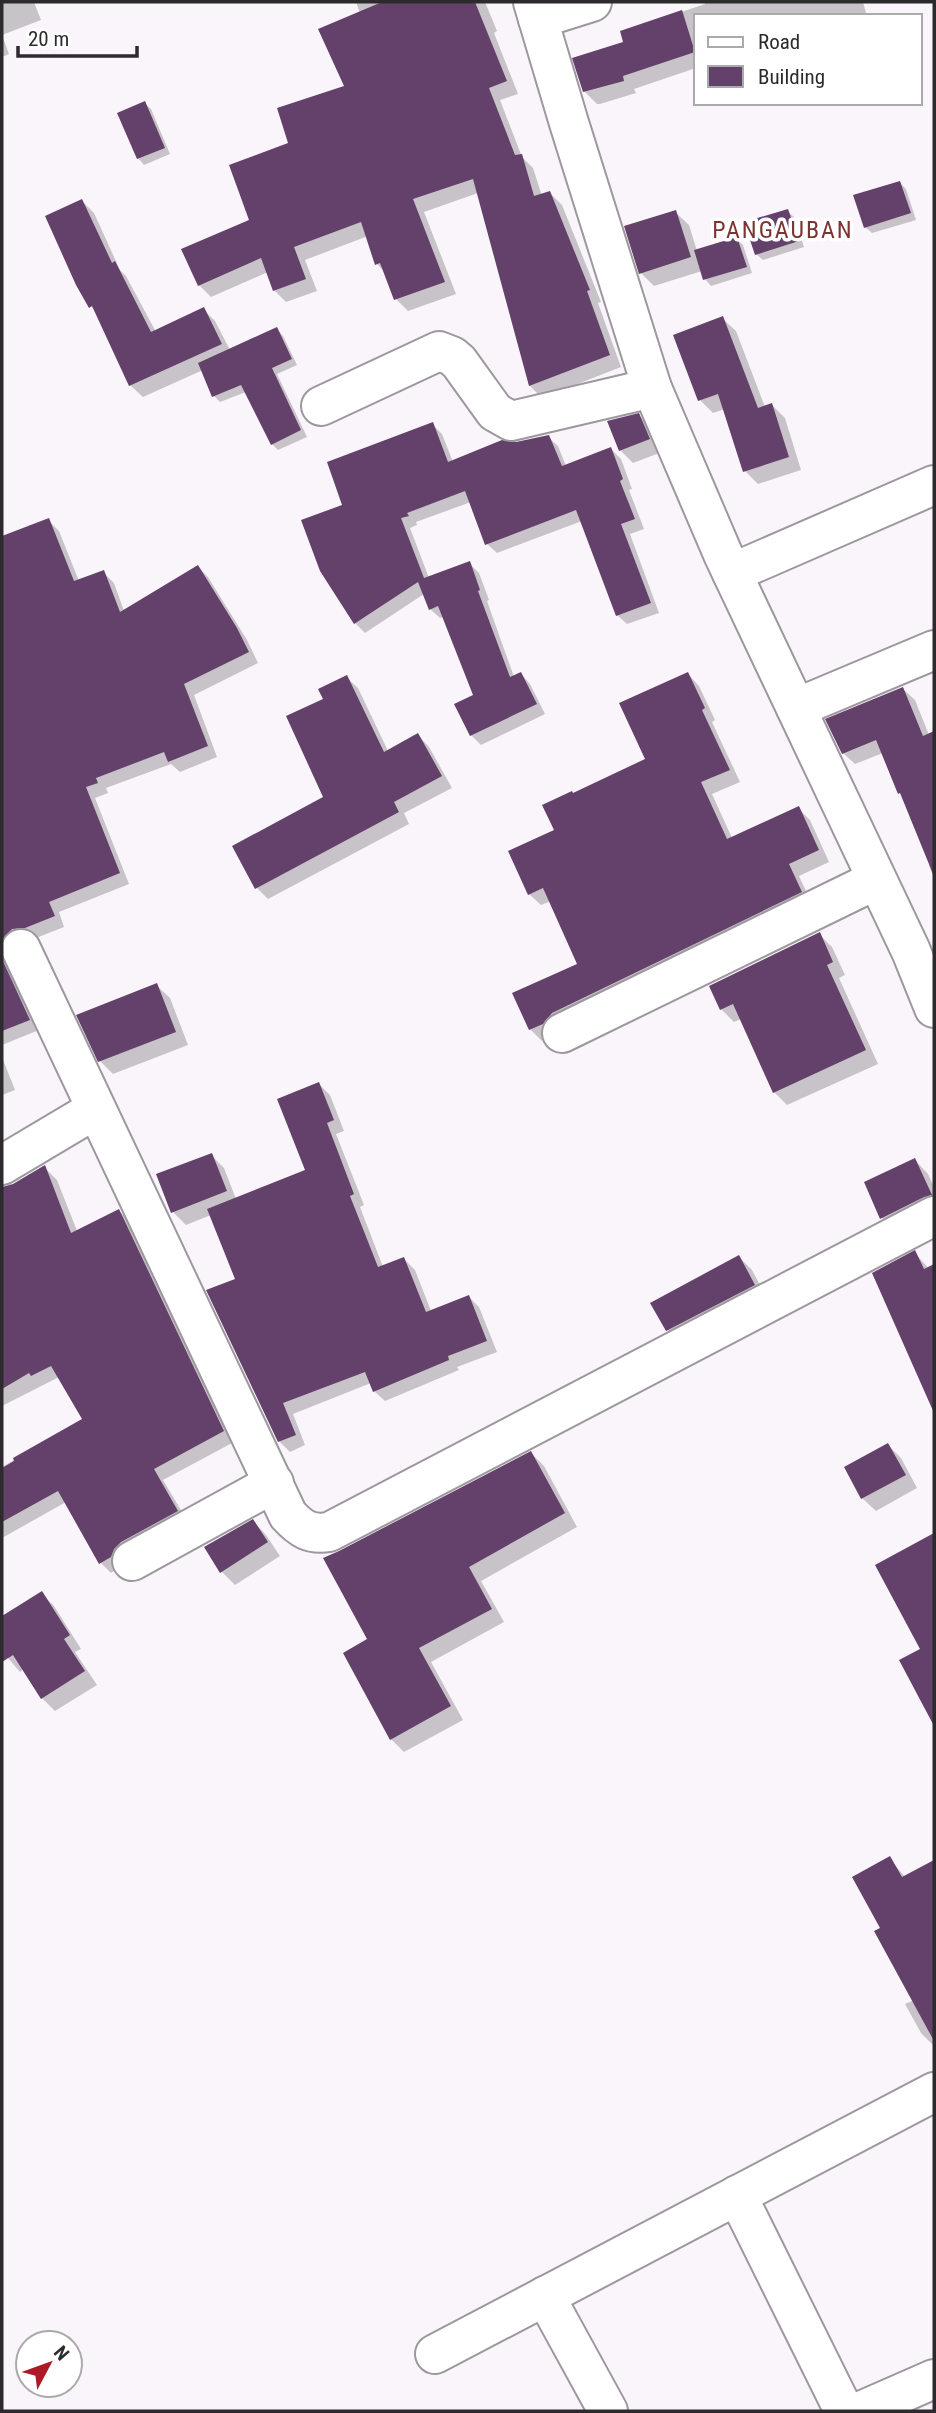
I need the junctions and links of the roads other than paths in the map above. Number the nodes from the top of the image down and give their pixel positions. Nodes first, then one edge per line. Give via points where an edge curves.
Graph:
1 (593, 2) edge
2 (536, 11) edge
3 (652, 388) junction
4 (321, 406) dead end
5 (934, 485) edge
6 (732, 573) junction
7 (934, 650) edge
8 (796, 708) junction
9 (876, 880) junction
10 (923, 947) edge
11 (20, 949) dead end
12 (934, 1008) edge
13 (562, 1033) dead end
14 (96, 1109) junction
15 (2, 1165) edge
16 (934, 1216) edge
17 (274, 1483) junction
18 (132, 1561) dead end
19 (934, 2092) edge
20 (737, 2195) junction
21 (545, 2296) junction
22 (435, 2354) dead end
23 (934, 2379) edge
24 (608, 2411) edge
25 (844, 2411) edge
26 (862, 2411) edge

1 - 2 street
2 - 3 street
3 - 4 street via 511,421 489,406 459,362 439,351
3 - 6 street
5 - 6 street
6 - 8 street
7 - 8 street
8 - 9 street
9 - 10 street
9 - 13 street
10 - 12 street
11 - 14 street
14 - 15 street
14 - 17 street
16 - 17 street via 329,1532 303,1530 288,1515
17 - 18 street
19 - 20 street
20 - 21 street
20 - 25 street
21 - 22 street
21 - 24 street
23 - 26 street

